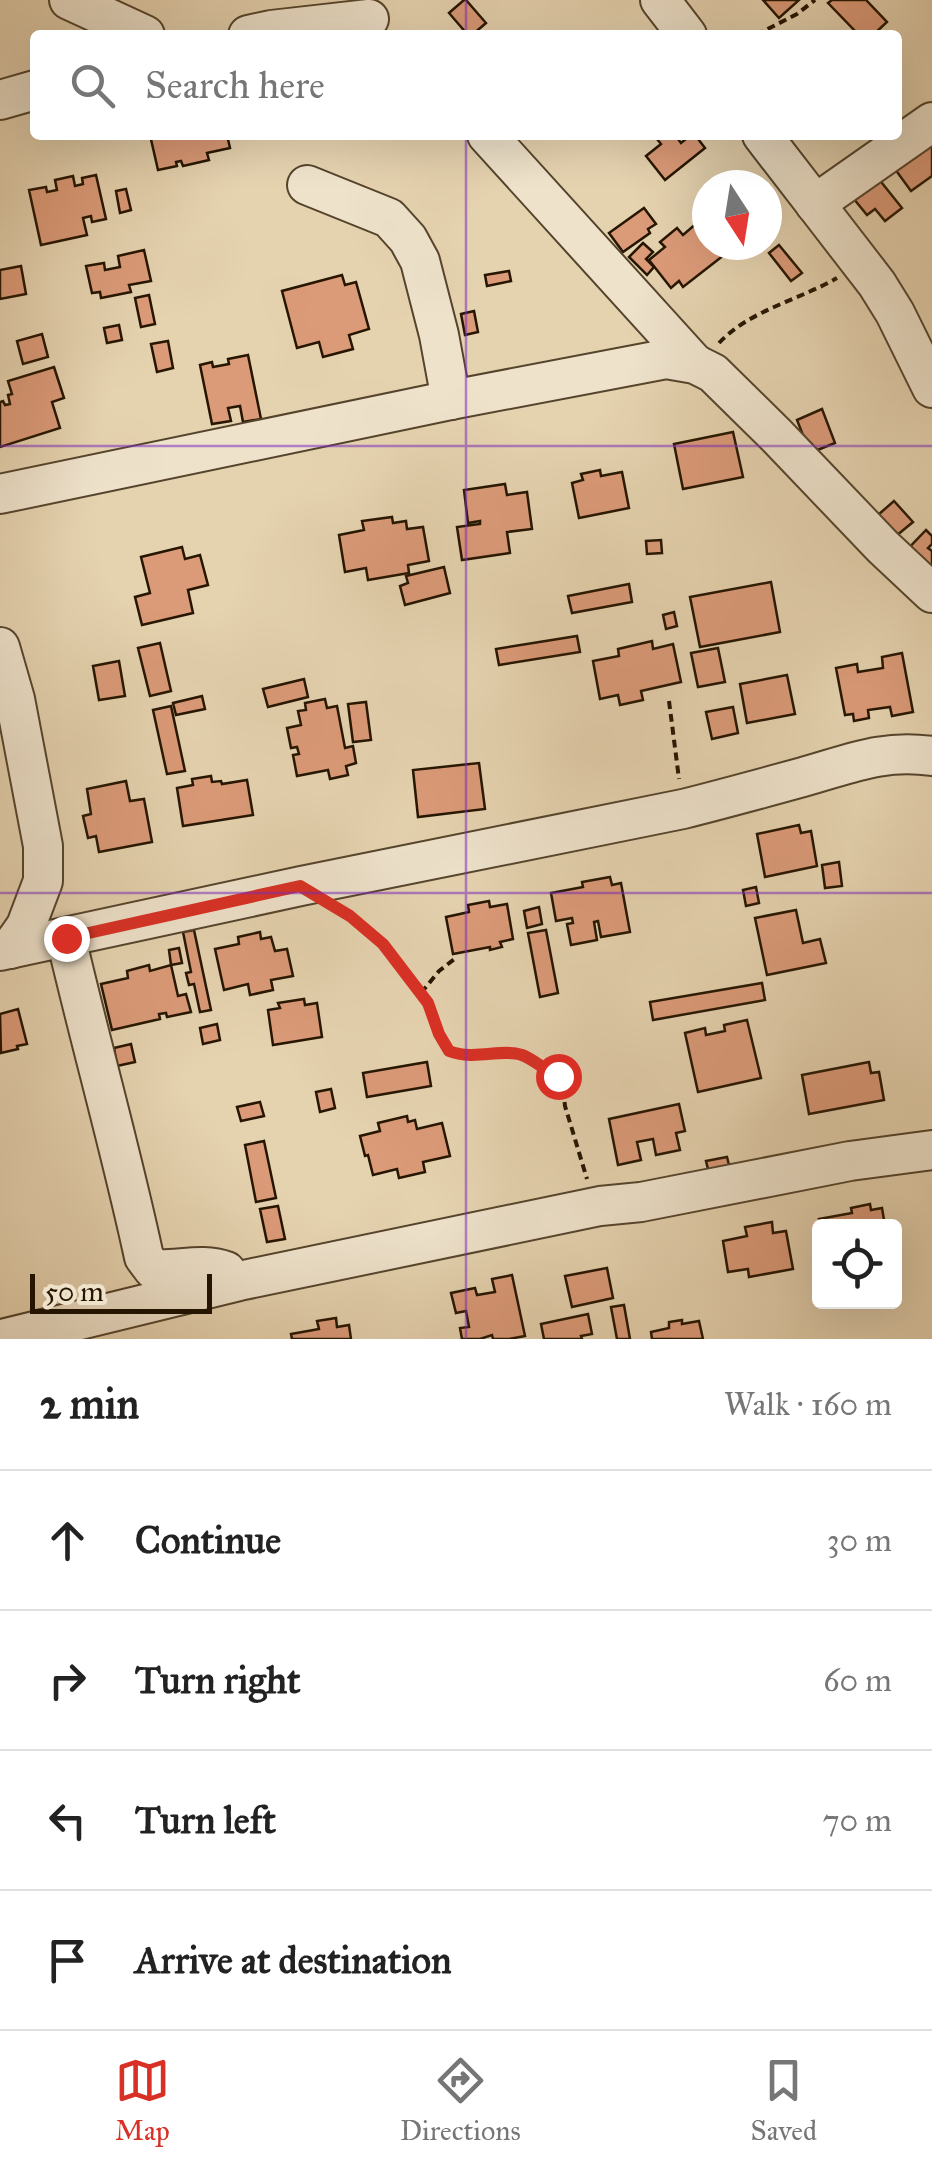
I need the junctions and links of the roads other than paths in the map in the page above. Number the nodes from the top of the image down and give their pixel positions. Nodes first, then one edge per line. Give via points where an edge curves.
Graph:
1 (69, 0) edge
2 (660, 0) edge
3 (369, 18) edge
4 (135, 30) edge
5 (271, 30) edge
6 (683, 30) edge
7 (30, 91) edge
8 (0, 100) edge
9 (932, 122) edge
10 (492, 140) edge
11 (766, 140) edge
12 (306, 186) dead end
13 (816, 204) junction
14 (700, 366) junction
15 (932, 388) edge
16 (451, 400) junction
17 (0, 494) edge
18 (932, 593) edge
19 (0, 647) edge
20 (932, 756) edge
21 (66, 938) junction
22 (5, 950) edge
23 (932, 1150) edge
24 (240, 1282) junction
25 (2, 1339) edge

1 - 4 street
2 - 6 street
3 - 5 street
7 - 8 street
9 - 13 street
10 - 14 street
11 - 13 street
12 - 16 street via 389,218 408,239 420,261
13 - 15 street via 895,313
14 - 16 street via 666,359
14 - 18 street
16 - 17 street
19 - 22 street via 43,846 42,881 26,926
20 - 21 street via 869,757 683,809
21 - 22 street
21 - 24 street via 144,1257 153,1269 216,1267
23 - 24 street via 600,1206
24 - 25 street

